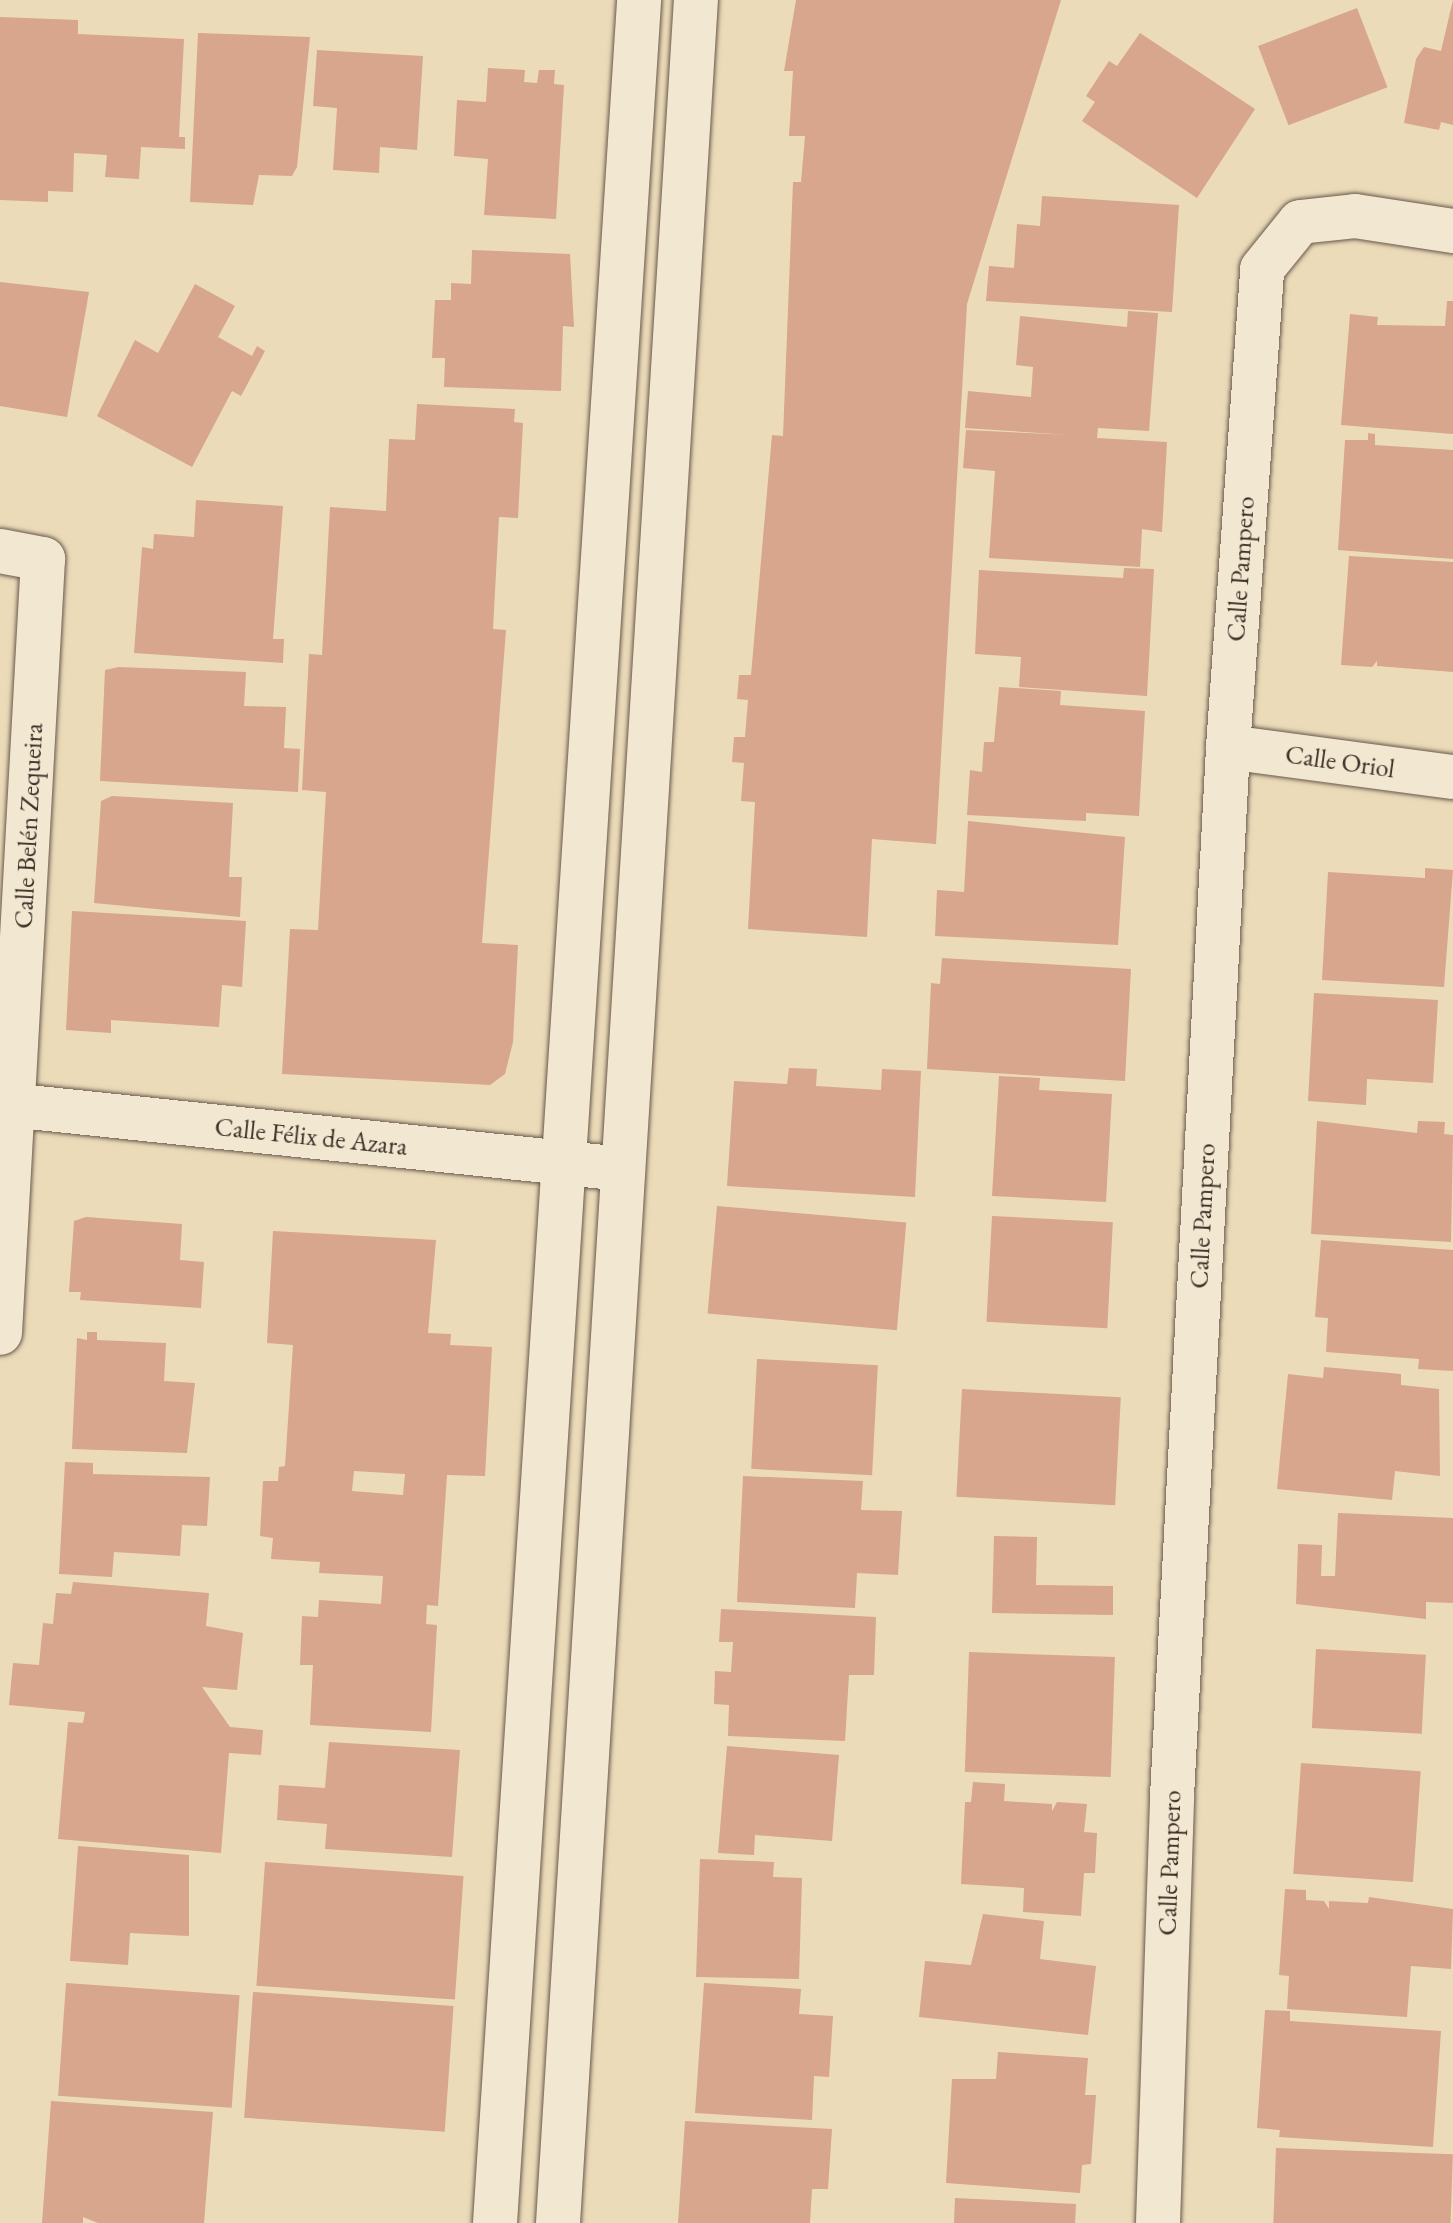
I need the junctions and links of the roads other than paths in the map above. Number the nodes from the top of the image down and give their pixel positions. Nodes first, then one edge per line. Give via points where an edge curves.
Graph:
1 (639, 0) edge
2 (696, 0) edge
3 (1453, 231) edge
4 (0, 551) edge
5 (1228, 747) junction
6 (1453, 777) edge
7 (7, 1105) edge
8 (562, 1163) junction
9 (623, 1169) junction
10 (0, 1333) edge
11 (495, 2223) edge
12 (558, 2223) edge
13 (1158, 2223) edge

1 - 8 street
2 - 9 street
3 - 5 street, Calle Pampero via 1355,216 1300,222 1262,269
4 - 7 street, Calle Belén Zequeira via 43,559
5 - 6 street, Calle Oriol
5 - 13 street, Calle Pampero via 1172,1796
7 - 8 street, Calle Félix de Azara
7 - 10 street, Calle Belén Zequeira
8 - 9 street, Calle Félix de Azara
8 - 11 street
9 - 12 street

